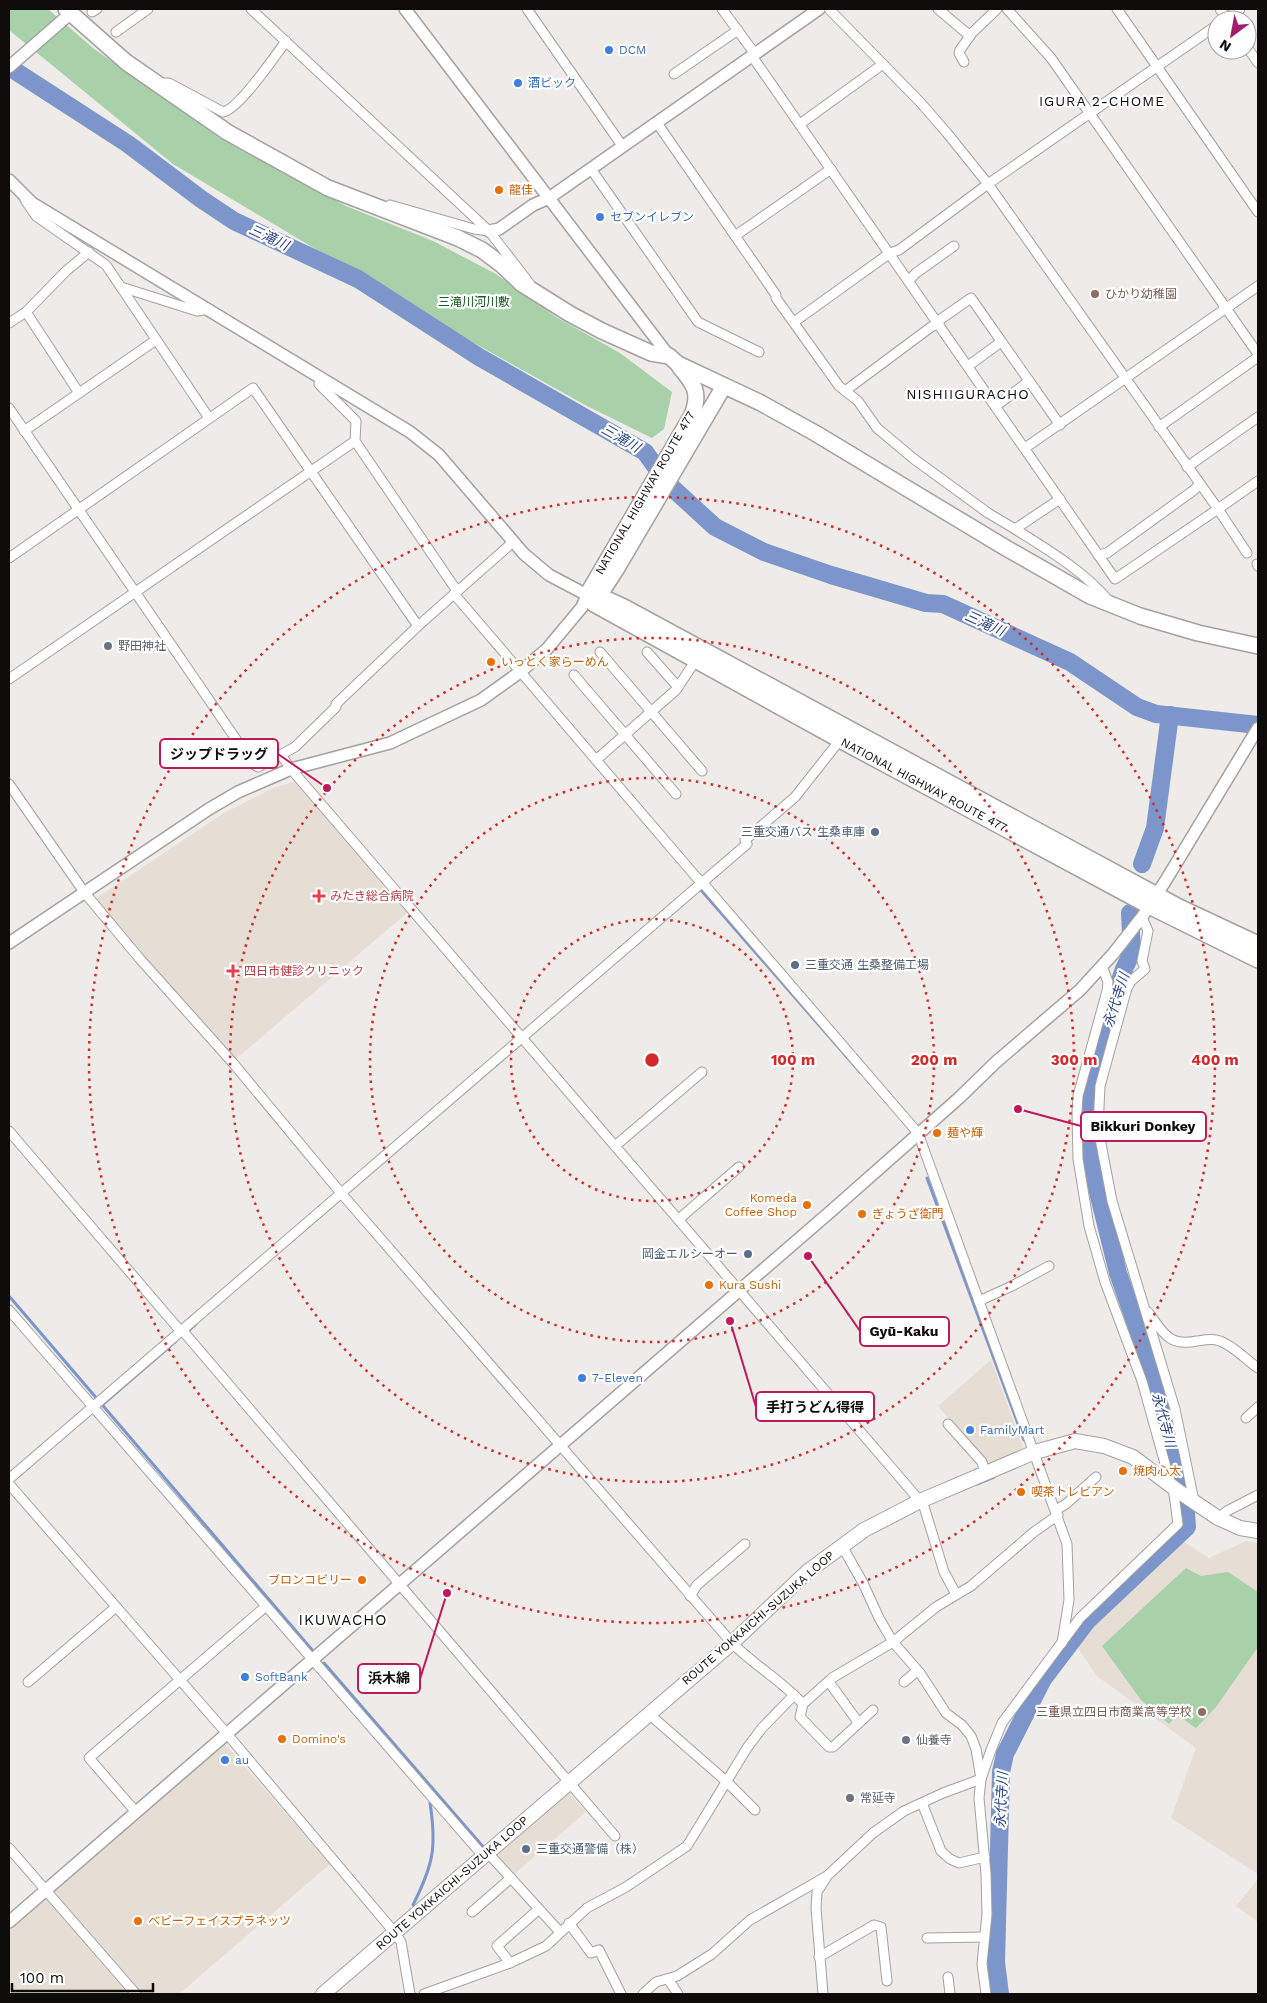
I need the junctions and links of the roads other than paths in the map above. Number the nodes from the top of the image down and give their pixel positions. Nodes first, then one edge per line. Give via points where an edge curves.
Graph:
1 (148, 9) edge
2 (251, 9) edge
3 (527, 9) edge
4 (722, 9) edge
5 (819, 9) edge
6 (829, 9) edge
7 (938, 9) edge
8 (997, 9) edge
9 (1007, 9) edge
10 (1117, 9) edge
11 (411, 11) edge
12 (67, 14) edge
13 (738, 30) junction
14 (116, 32) dead end
15 (1207, 32) edge
16 (970, 36) junction
17 (286, 41) junction
18 (753, 55) junction
19 (964, 62) dead end
20 (883, 64) junction
21 (1158, 66) junction
22 (9, 68) edge
23 (674, 74) dead end
24 (156, 83) junction
25 (1091, 112) junction
26 (657, 123) junction
27 (800, 124) junction
28 (623, 147) junction
29 (591, 169) junction
30 (831, 169) junction
31 (9, 180) edge
32 (988, 184) junction
33 (328, 188) junction
34 (23, 195) junction
35 (549, 198) junction
36 (1258, 212) edge
37 (489, 231) junction
38 (735, 236) junction
39 (954, 246) dead end
40 (89, 252) junction
41 (890, 253) junction
42 (909, 280) junction
43 (1258, 286) edge
44 (121, 287) junction
45 (538, 294) junction
46 (209, 309) junction
47 (1227, 309) junction
48 (26, 312) junction
49 (794, 322) junction
50 (938, 322) junction
51 (9, 323) edge
52 (156, 340) junction
53 (1001, 342) junction
54 (759, 352) dead end
55 (1258, 355) edge
56 (674, 360) junction
57 (968, 366) junction
58 (321, 377) junction
59 (1126, 379) junction
60 (1029, 381) junction
61 (845, 390) junction
62 (721, 391) junction
63 (78, 393) junction
64 (996, 406) junction
65 (9, 408) edge
66 (1258, 417) edge
67 (209, 418) junction
68 (1060, 425) junction
69 (1160, 427) junction
70 (24, 432) junction
71 (355, 441) junction
72 (1025, 448) junction
73 (1187, 467) junction
74 (310, 470) junction
75 (1258, 481) edge
76 (1200, 484) junction
77 (1060, 499) junction
78 (78, 510) junction
79 (1218, 510) junction
80 (1015, 530) junction
81 (513, 542) junction
82 (1248, 554) dead end
83 (1098, 555) junction
84 (9, 558) edge
85 (612, 565) junction
86 (135, 591) junction
87 (455, 592) junction
88 (591, 600) junction
89 (1112, 606) junction
90 (418, 626) junction
91 (1257, 643) edge
92 (600, 652) dead end
93 (647, 652) dead end
94 (696, 660) junction
95 (520, 672) junction
96 (574, 675) dead end
97 (751, 677) junction
98 (9, 679) edge
99 (678, 687) junction
100 (652, 711) junction
101 (1258, 728) edge
102 (625, 735) junction
103 (840, 740) junction
104 (281, 755) junction
105 (596, 760) junction
106 (291, 770) junction
107 (702, 771) dead end
108 (9, 784) edge
109 (676, 794) dead end
110 (702, 882) junction
111 (84, 892) junction
112 (1147, 910) junction
113 (9, 943) edge
114 (1258, 944) edge
115 (1258, 960) edge
116 (1102, 966) junction
117 (522, 1038) junction
118 (702, 1072) dead end
119 (9, 1131) edge
120 (918, 1133) junction
121 (615, 1146) junction
122 (739, 1167) dead end
123 (341, 1193) junction
124 (679, 1220) junction
125 (1048, 1266) dead end
126 (740, 1290) junction
127 (979, 1301) junction
128 (1144, 1306) junction
129 (9, 1310) edge
130 (182, 1330) junction
131 (1258, 1368) edge
132 (93, 1406) junction
133 (1258, 1407) edge
134 (1246, 1418) dead end
135 (948, 1424) dead end
136 (560, 1446) junction
137 (1035, 1452) junction
138 (985, 1473) junction
139 (1096, 1477) dead end
140 (9, 1479) edge
141 (9, 1484) edge
142 (1181, 1492) junction
143 (1258, 1495) edge
144 (923, 1503) junction
145 (1057, 1513) junction
146 (1218, 1518) junction
147 (1258, 1531) edge
148 (744, 1544) dead end
149 (842, 1546) junction
150 (399, 1584) junction
151 (956, 1594) junction
152 (690, 1596) junction
153 (265, 1606) junction
154 (116, 1607) junction
155 (893, 1642) junction
156 (732, 1643) junction
157 (1062, 1643) junction
158 (312, 1660) junction
159 (917, 1671) junction
160 (179, 1680) junction
161 (28, 1682) dead end
162 (829, 1682) junction
163 (904, 1682) dead end
164 (794, 1695) junction
165 (803, 1704) junction
166 (873, 1710) dead end
167 (652, 1717) junction
168 (858, 1722) junction
169 (226, 1735) junction
170 (982, 1779) junction
171 (727, 1782) junction
172 (572, 1786) junction
173 (922, 1802) junction
174 (755, 1810) dead end
175 (136, 1812) junction
176 (614, 1836) dead end
177 (9, 1848) edge
178 (486, 1855) junction
179 (985, 1857) junction
180 (827, 1876) junction
181 (511, 1878) junction
182 (46, 1890) junction
183 (539, 1909) junction
184 (472, 1912) dead end
185 (9, 1922) edge
186 (570, 1924) junction
187 (560, 1932) junction
188 (396, 1933) junction
189 (984, 1937) junction
190 (927, 1938) dead end
191 (819, 1957) junction
192 (510, 1963) junction
193 (948, 1977) dead end
194 (668, 1979) junction
195 (887, 1981) dead end
196 (136, 1994) edge
197 (323, 1994) edge
198 (410, 1994) edge
199 (424, 1994) edge
200 (621, 1994) edge
201 (643, 1994) edge
202 (678, 1994) edge
203 (823, 1994) edge
204 (950, 1994) edge
205 (986, 1994) edge

1 - 14 street
2 - 17 street
3 - 28 street
4 - 13 street
5 - 18 street
6 - 20 street
7 - 16 street
8 - 16 street
9 - 25 street via 1051,58
10 - 21 street
11 - 35 street
12 - 22 street
12 - 24 highway
13 - 18 street
13 - 23 street
15 - 21 street
16 - 19 street via 959,53
17 - 24 street via 241,100 227,111 223,112 168,83
17 - 37 street
18 - 26 street
18 - 27 street
20 - 27 street
20 - 32 street via 948,133
21 - 25 street
21 - 36 street
24 - 33 highway via 227,132
25 - 32 street
25 - 47 street
26 - 28 street
26 - 38 street
27 - 30 street
28 - 29 street
29 - 35 street
29 - 54 street via 698,322
30 - 38 street
30 - 41 street
31 - 34 street
32 - 41 street via 899,250
32 - 59 street
33 - 37 street
33 - 45 highway via 482,250
34 - 40 street via 36,216
34 - 46 street
35 - 37 street via 499,229
35 - 56 street
37 - 45 street
38 - 49 street
39 - 42 street
40 - 44 street via 106,265
40 - 48 street
41 - 42 street
41 - 49 street
42 - 50 street
43 - 47 street
44 - 46 street via 197,311
44 - 52 street
45 - 56 highway via 602,331 651,354
46 - 58 street
47 - 55 street
47 - 59 street
48 - 51 street
48 - 63 street
49 - 61 street
50 - 53 street via 971,298
50 - 57 street
50 - 61 street
52 - 63 street
52 - 67 street
53 - 57 street
53 - 60 street
55 - 69 street
56 - 62 highway
56 - 85 highway, NATIONAL HIGHWAY ROUTE 477 via 693,384 697,397 692,415
57 - 64 street
58 - 71 street via 319,384 356,421
58 - 81 street via 428,445
59 - 68 street
59 - 69 street
60 - 64 street
60 - 68 street
61 - 80 street via 890,440
62 - 85 highway, NATIONAL HIGHWAY ROUTE 477
62 - 89 highway via 761,403 1006,548
63 - 70 street
64 - 72 street
65 - 70 street
66 - 73 street
67 - 74 street via 253,388
67 - 78 street
68 - 72 street
69 - 73 street
70 - 78 street
71 - 74 street
71 - 87 street
72 - 77 street
73 - 76 street
74 - 86 street
74 - 90 street
75 - 79 street
76 - 79 street
76 - 83 street via 1107,553
77 - 80 street
77 - 83 street
78 - 84 street
78 - 86 street
79 - 82 street
79 - 83 street via 1115,579
80 - 89 street via 1052,552 1103,594
81 - 87 street
81 - 88 street via 549,574
85 - 88 highway, NATIONAL HIGHWAY ROUTE 477
86 - 98 street
86 - 104 street via 254,764 260,766
87 - 90 street
87 - 95 street
88 - 94 highway, NATIONAL HIGHWAY ROUTE 477
88 - 95 street via 547,649
88 - 97 highway, NATIONAL HIGHWAY ROUTE 477
89 - 91 highway via 1198,633
90 - 104 street via 295,747
92 - 100 street
93 - 99 street
94 - 99 street
94 - 103 highway, NATIONAL HIGHWAY ROUTE 477
95 - 105 street
95 - 106 street via 481,700 390,743
96 - 102 street
97 - 103 highway via 834,727
97 - 112 highway, NATIONAL HIGHWAY ROUTE 477
99 - 100 street
100 - 102 street
100 - 107 street
101 - 112 street
102 - 105 street
102 - 109 street
103 - 110 street via 795,797
103 - 112 highway, NATIONAL HIGHWAY ROUTE 477
104 - 106 street
105 - 110 street
106 - 111 street via 224,800
106 - 117 street
108 - 111 street
110 - 117 street
110 - 120 street
111 - 113 street
111 - 123 street
112 - 114 highway, NATIONAL HIGHWAY ROUTE 477
112 - 115 highway, NATIONAL HIGHWAY ROUTE 477
112 - 116 street
112 - 128 street via 1148,932 1142,961 1145,968 1127,988 1104,1067 1098,1105 1098,1128 1108,1186
116 - 120 street via 1080,990
116 - 142 street via 1108,982 1107,991 1076,1112 1082,1192 1105,1282
117 - 121 street
117 - 123 street
118 - 121 street
119 - 130 street
120 - 126 street
120 - 127 street
121 - 124 street
122 - 124 street
123 - 130 street
123 - 136 street
124 - 126 street
125 - 127 street
126 - 136 street
126 - 144 street
127 - 137 street
128 - 131 street via 1167,1338 1174,1342 1219,1340
128 - 142 street via 1174,1409
129 - 132 street
130 - 132 street
130 - 150 street
132 - 140 street
132 - 153 street
133 - 134 street
135 - 138 street via 982,1462
136 - 150 street
136 - 152 street
137 - 138 main road, ROUTE YOKKAICHI-SUZUKA LOOP
137 - 142 main road, ROUTE YOKKAICHI-SUZUKA LOOP via 1075,1441 1104,1446 1133,1457
137 - 145 street
138 - 144 main road, ROUTE YOKKAICHI-SUZUKA LOOP
139 - 145 street
141 - 154 street
142 - 146 main road, ROUTE YOKKAICHI-SUZUKA LOOP
142 - 157 street via 1178,1524 1080,1618
143 - 146 street
144 - 149 main road, ROUTE YOKKAICHI-SUZUKA LOOP via 869,1527
144 - 151 street via 944,1572
145 - 151 street via 988,1573
145 - 157 street via 1067,1544 1068,1566 1068,1600
146 - 147 main road, ROUTE YOKKAICHI-SUZUKA LOOP via 1240,1528
148 - 152 street via 697,1585
149 - 155 street
149 - 156 main road, ROUTE YOKKAICHI-SUZUKA LOOP via 807,1572
150 - 158 street
150 - 172 street
151 - 155 street
152 - 156 street
153 - 158 street
153 - 160 street
154 - 160 street
154 - 161 street
155 - 159 street
155 - 162 street
156 - 164 street
156 - 167 main road, ROUTE YOKKAICHI-SUZUKA LOOP
157 - 170 street via 1002,1724
158 - 169 street
158 - 178 street
159 - 163 street
159 - 170 street via 946,1713 971,1736
160 - 169 street
160 - 175 street via 89,1758
162 - 165 street
162 - 168 street
164 - 165 street
164 - 171 street via 762,1728
165 - 168 street via 800,1717 830,1748
166 - 168 street
167 - 171 street
167 - 172 main road, ROUTE YOKKAICHI-SUZUKA LOOP
169 - 175 street
169 - 188 street
170 - 173 street
170 - 179 street via 979,1805
171 - 174 street
171 - 186 street via 687,1846 626,1887 587,1908
172 - 176 street
172 - 178 main road, ROUTE YOKKAICHI-SUZUKA LOOP
173 - 179 street via 943,1854 959,1863
173 - 180 street via 873,1833
175 - 182 street
177 - 182 street
178 - 181 street
178 - 188 main road, ROUTE YOKKAICHI-SUZUKA LOOP
179 - 189 street via 987,1914
180 - 191 street via 817,1892
180 - 194 street via 750,1920 712,1954
181 - 183 street
181 - 184 street
182 - 185 street
182 - 196 street
183 - 187 street
183 - 192 street via 496,1946
186 - 187 street
186 - 200 street via 591,1953 598,1950
187 - 192 street via 546,1946
188 - 197 main road, ROUTE YOKKAICHI-SUZUKA LOOP
188 - 198 street via 401,1942
189 - 190 street
189 - 205 street via 982,1964
191 - 195 street via 874,1925 881,1927
191 - 203 street
192 - 199 street
193 - 204 street
194 - 201 street via 656,1982
194 - 202 street

